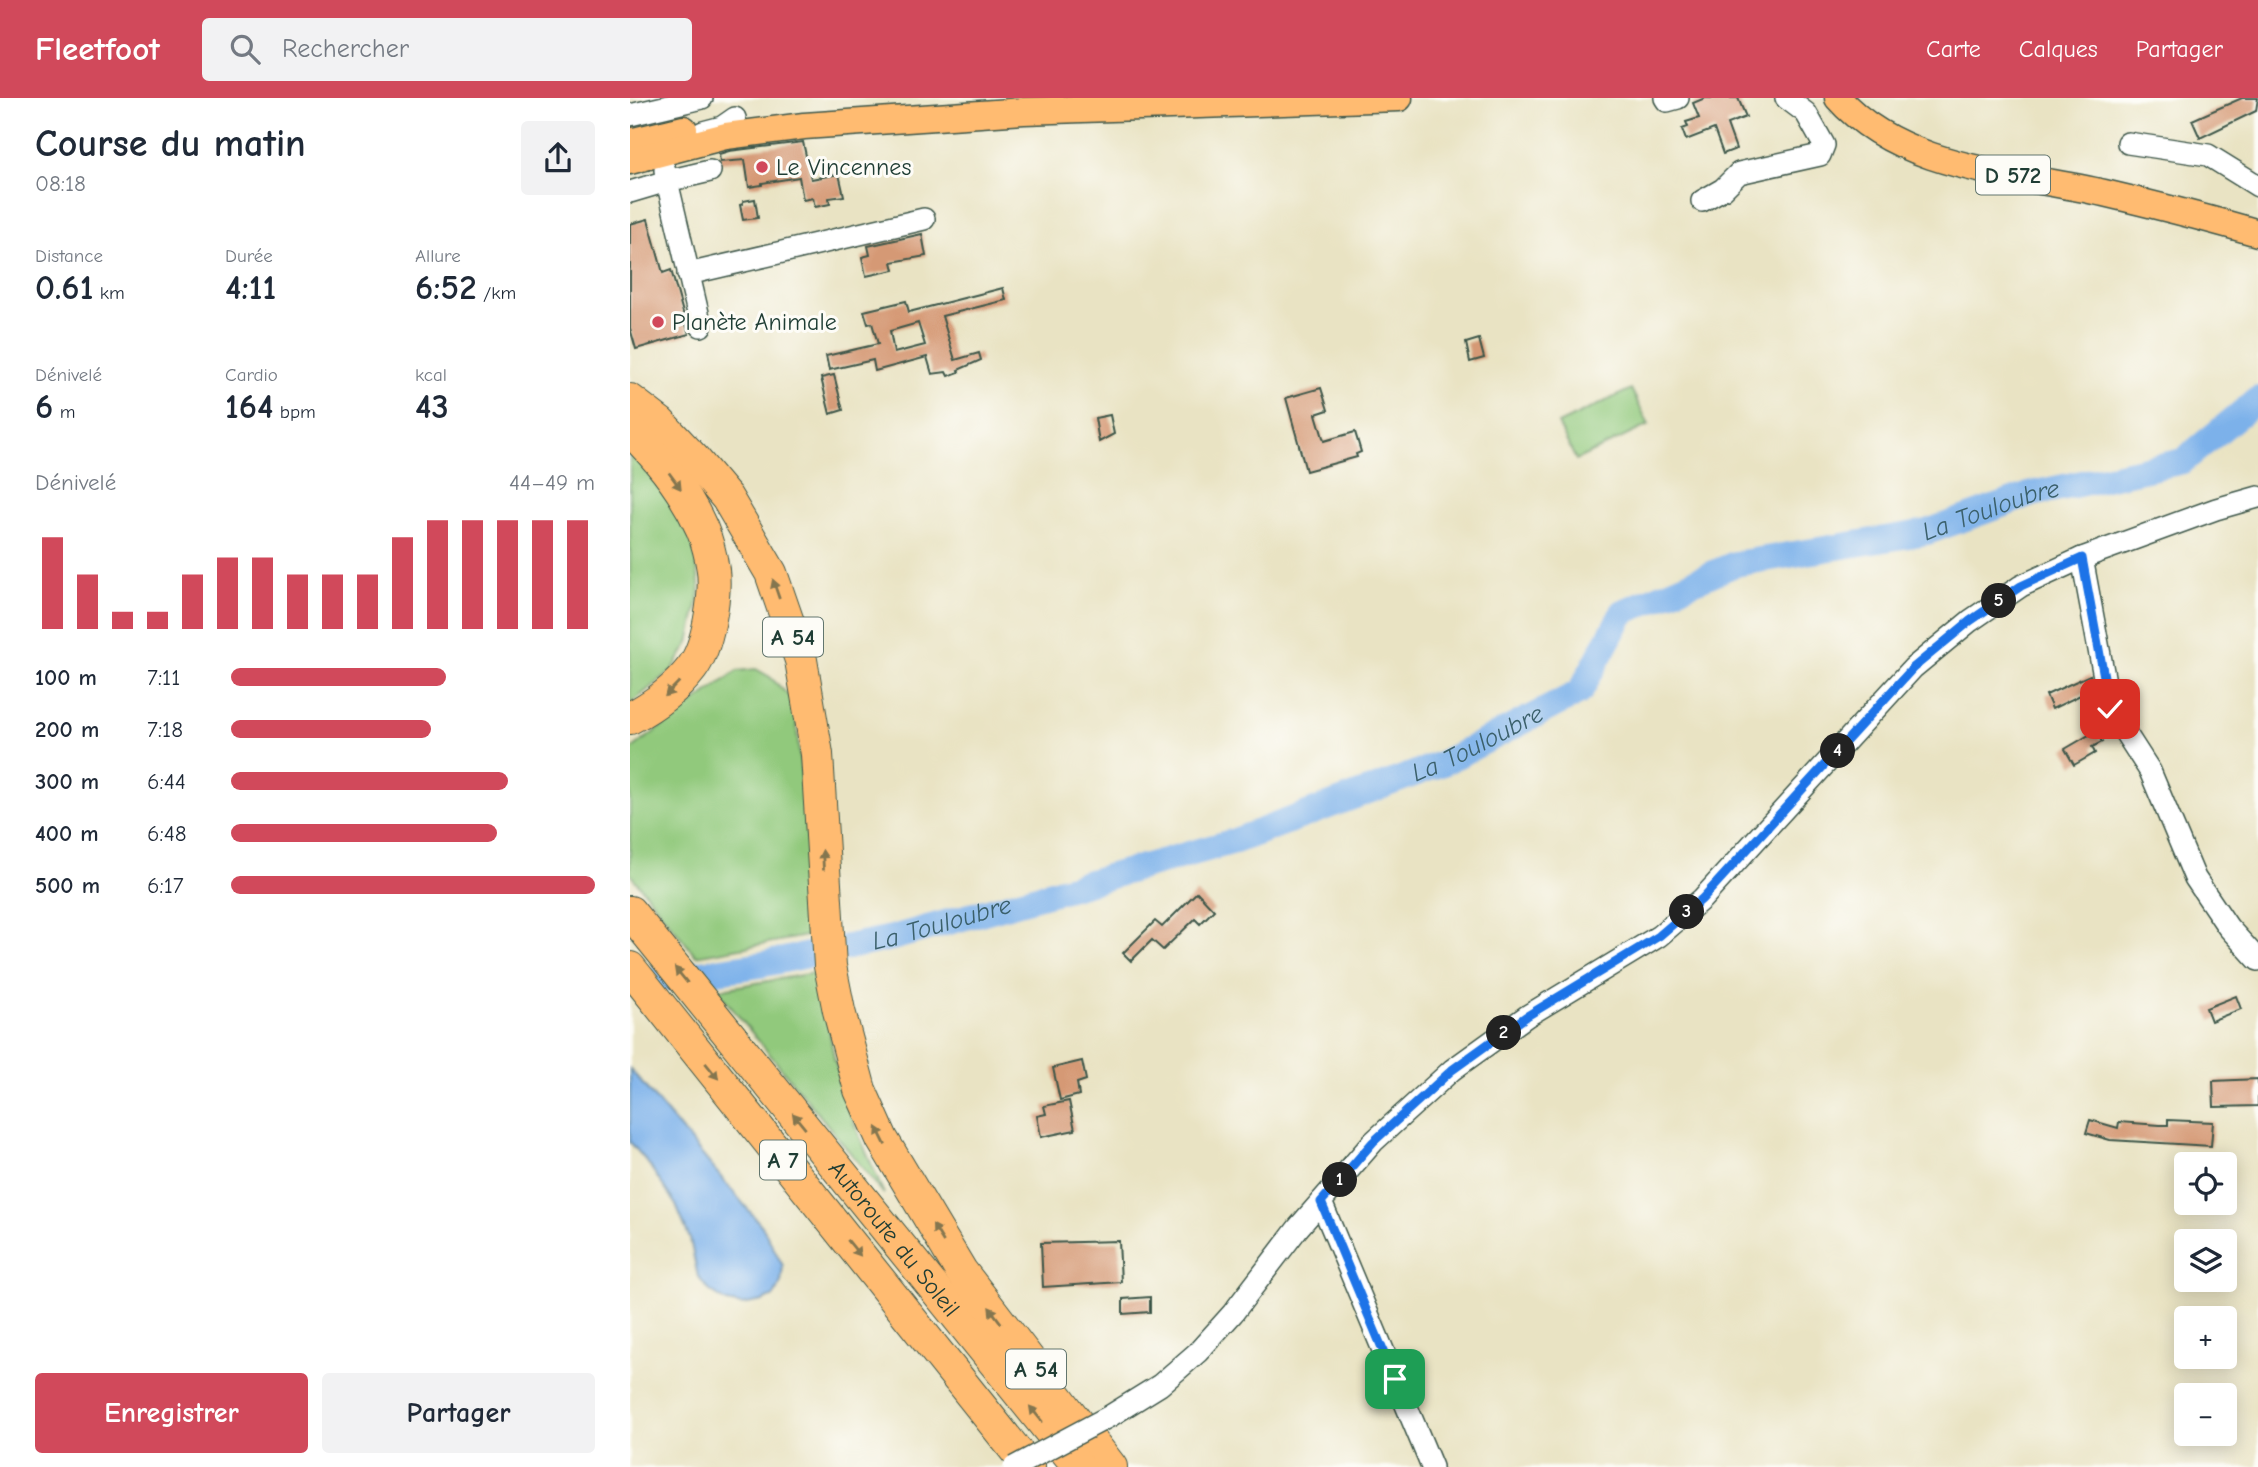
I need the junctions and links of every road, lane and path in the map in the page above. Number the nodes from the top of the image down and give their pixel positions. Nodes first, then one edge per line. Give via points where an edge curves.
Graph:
1 (702, 98) edge
2 (1399, 98) edge
3 (1665, 98) edge
4 (1678, 98) edge
5 (1786, 98) edge
6 (1841, 99) edge
7 (631, 115) edge
8 (933, 116) junction
9 (735, 118) junction
10 (2128, 143) dead end
11 (633, 148) edge
12 (662, 153) junction
13 (710, 171) dead end
14 (667, 181) junction
15 (2258, 186) edge
16 (630, 191) edge
17 (1702, 201) dead end
18 (924, 219) dead end
19 (2258, 233) edge
20 (688, 274) junction
21 (701, 326) dead end
22 (630, 400) edge
23 (630, 430) edge
24 (2258, 497) edge
25 (2082, 558) junction
26 (630, 718) edge
27 (630, 912) edge
28 (2258, 960) edge
29 (630, 968) edge
30 (1321, 1202) junction
31 (1014, 1467) edge
32 (1029, 1467) edge
33 (1079, 1467) edge
34 (1111, 1467) edge
35 (1432, 1467) edge

1 - 7 street
2 - 8 main road
3 - 4 street
5 - 17 street via 1806,113 1824,145 1820,155 1739,173
6 - 19 main road, D 572 via 1867,125 1895,142 1955,162 2102,192
7 - 11 street
8 - 9 main road via 816,110
8 - 12 main road via 755,131
9 - 11 main road
9 - 12 street via 722,127 669,140
10 - 15 street via 2208,155
11 - 12 main road
12 - 14 street
13 - 14 street
14 - 16 street
14 - 20 street
18 - 20 street
20 - 21 street
34 -> 22 highway, A 54 via 961,1271 882,1139 860,1090 830,967 817,754 801,660 771,573 727,498 660,424
23 -> 26 highway via 655,454 686,496 703,531 713,570 710,616 693,667 663,698
24 - 25 street
25 - 28 street via 2110,709 2150,771 2195,878 2228,927
25 - 30 street via 2021,586 1913,668 1702,899 1659,936 1527,1016 1452,1070 1373,1142
33 -> 27 highway, Autoroute du Soleil / A 7
29 -> 32 highway, Autoroute du Soleil / A 7
30 - 31 street, bridge via 1233,1313 1160,1385
30 - 35 street

